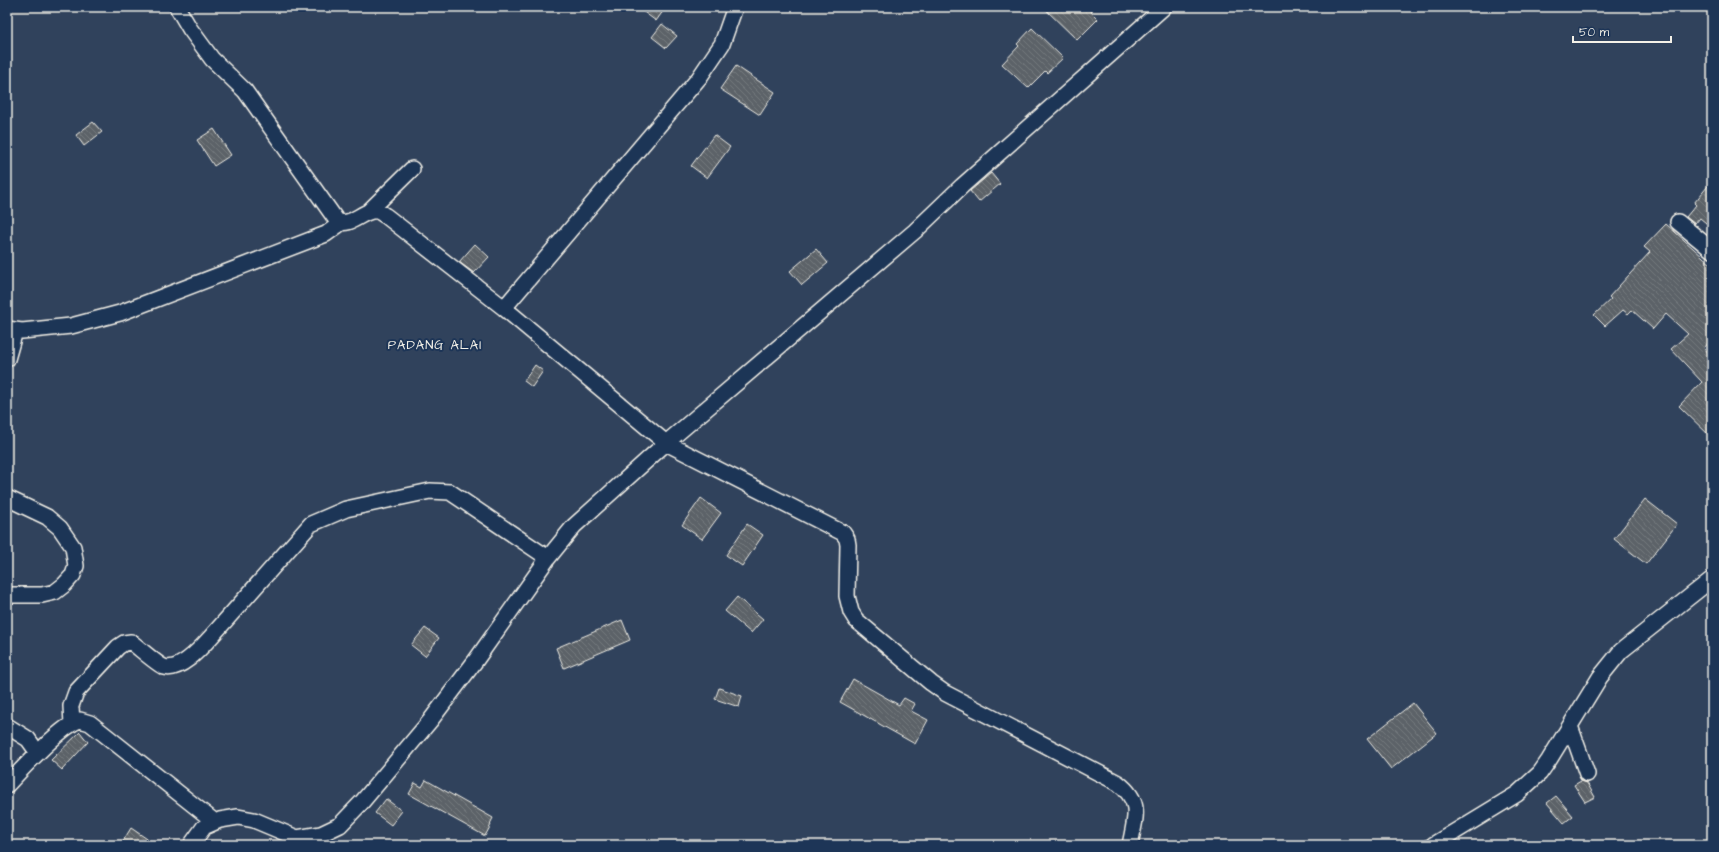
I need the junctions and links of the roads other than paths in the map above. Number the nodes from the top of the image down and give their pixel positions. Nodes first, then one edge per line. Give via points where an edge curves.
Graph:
1 (177, 7) edge
2 (735, 7) edge
3 (1164, 7) edge
4 (412, 169) dead end
5 (369, 212) junction
6 (1678, 222) dead end
7 (341, 223) junction
8 (1712, 250) edge
9 (504, 308) junction
10 (11, 330) edge
11 (7, 359) edge
12 (666, 443) junction
13 (7, 498) edge
14 (548, 558) junction
15 (1712, 579) edge
16 (7, 595) edge
17 (72, 724) junction
18 (7, 726) edge
19 (1570, 726) junction
20 (38, 753) junction
21 (1587, 774) dead end
22 (7, 785) edge
23 (215, 822) junction
24 (191, 845) edge
25 (1130, 845) edge
26 (1433, 845) edge

1 - 7 street via 212,59 245,90 337,221
2 - 9 street via 722,44 699,78
3 - 12 street via 915,231
4 - 5 street
5 - 7 street
5 - 9 street via 378,211 386,216
6 - 8 street
7 - 10 street via 326,234 120,313 71,326
9 - 12 street
10 - 11 street
12 - 14 street via 574,526
12 - 25 street via 843,534 848,546 848,604 856,620 945,693 1126,789 1133,798 1136,812
13 - 16 street via 55,523 73,547 76,559 73,575 55,592 42,595
14 - 17 street via 450,492 430,491 346,508 310,524 201,648 181,663 164,667 131,642 118,647 76,692 72,706
14 - 23 street via 430,721 340,825 321,834 297,838 254,820 238,817
15 - 19 street via 1621,651 1603,672
17 - 20 street
17 - 23 street via 80,720 90,723
18 - 20 street via 28,740
19 - 21 street
19 - 26 street via 1549,760 1528,786
20 - 22 street
23 - 24 street via 204,827

